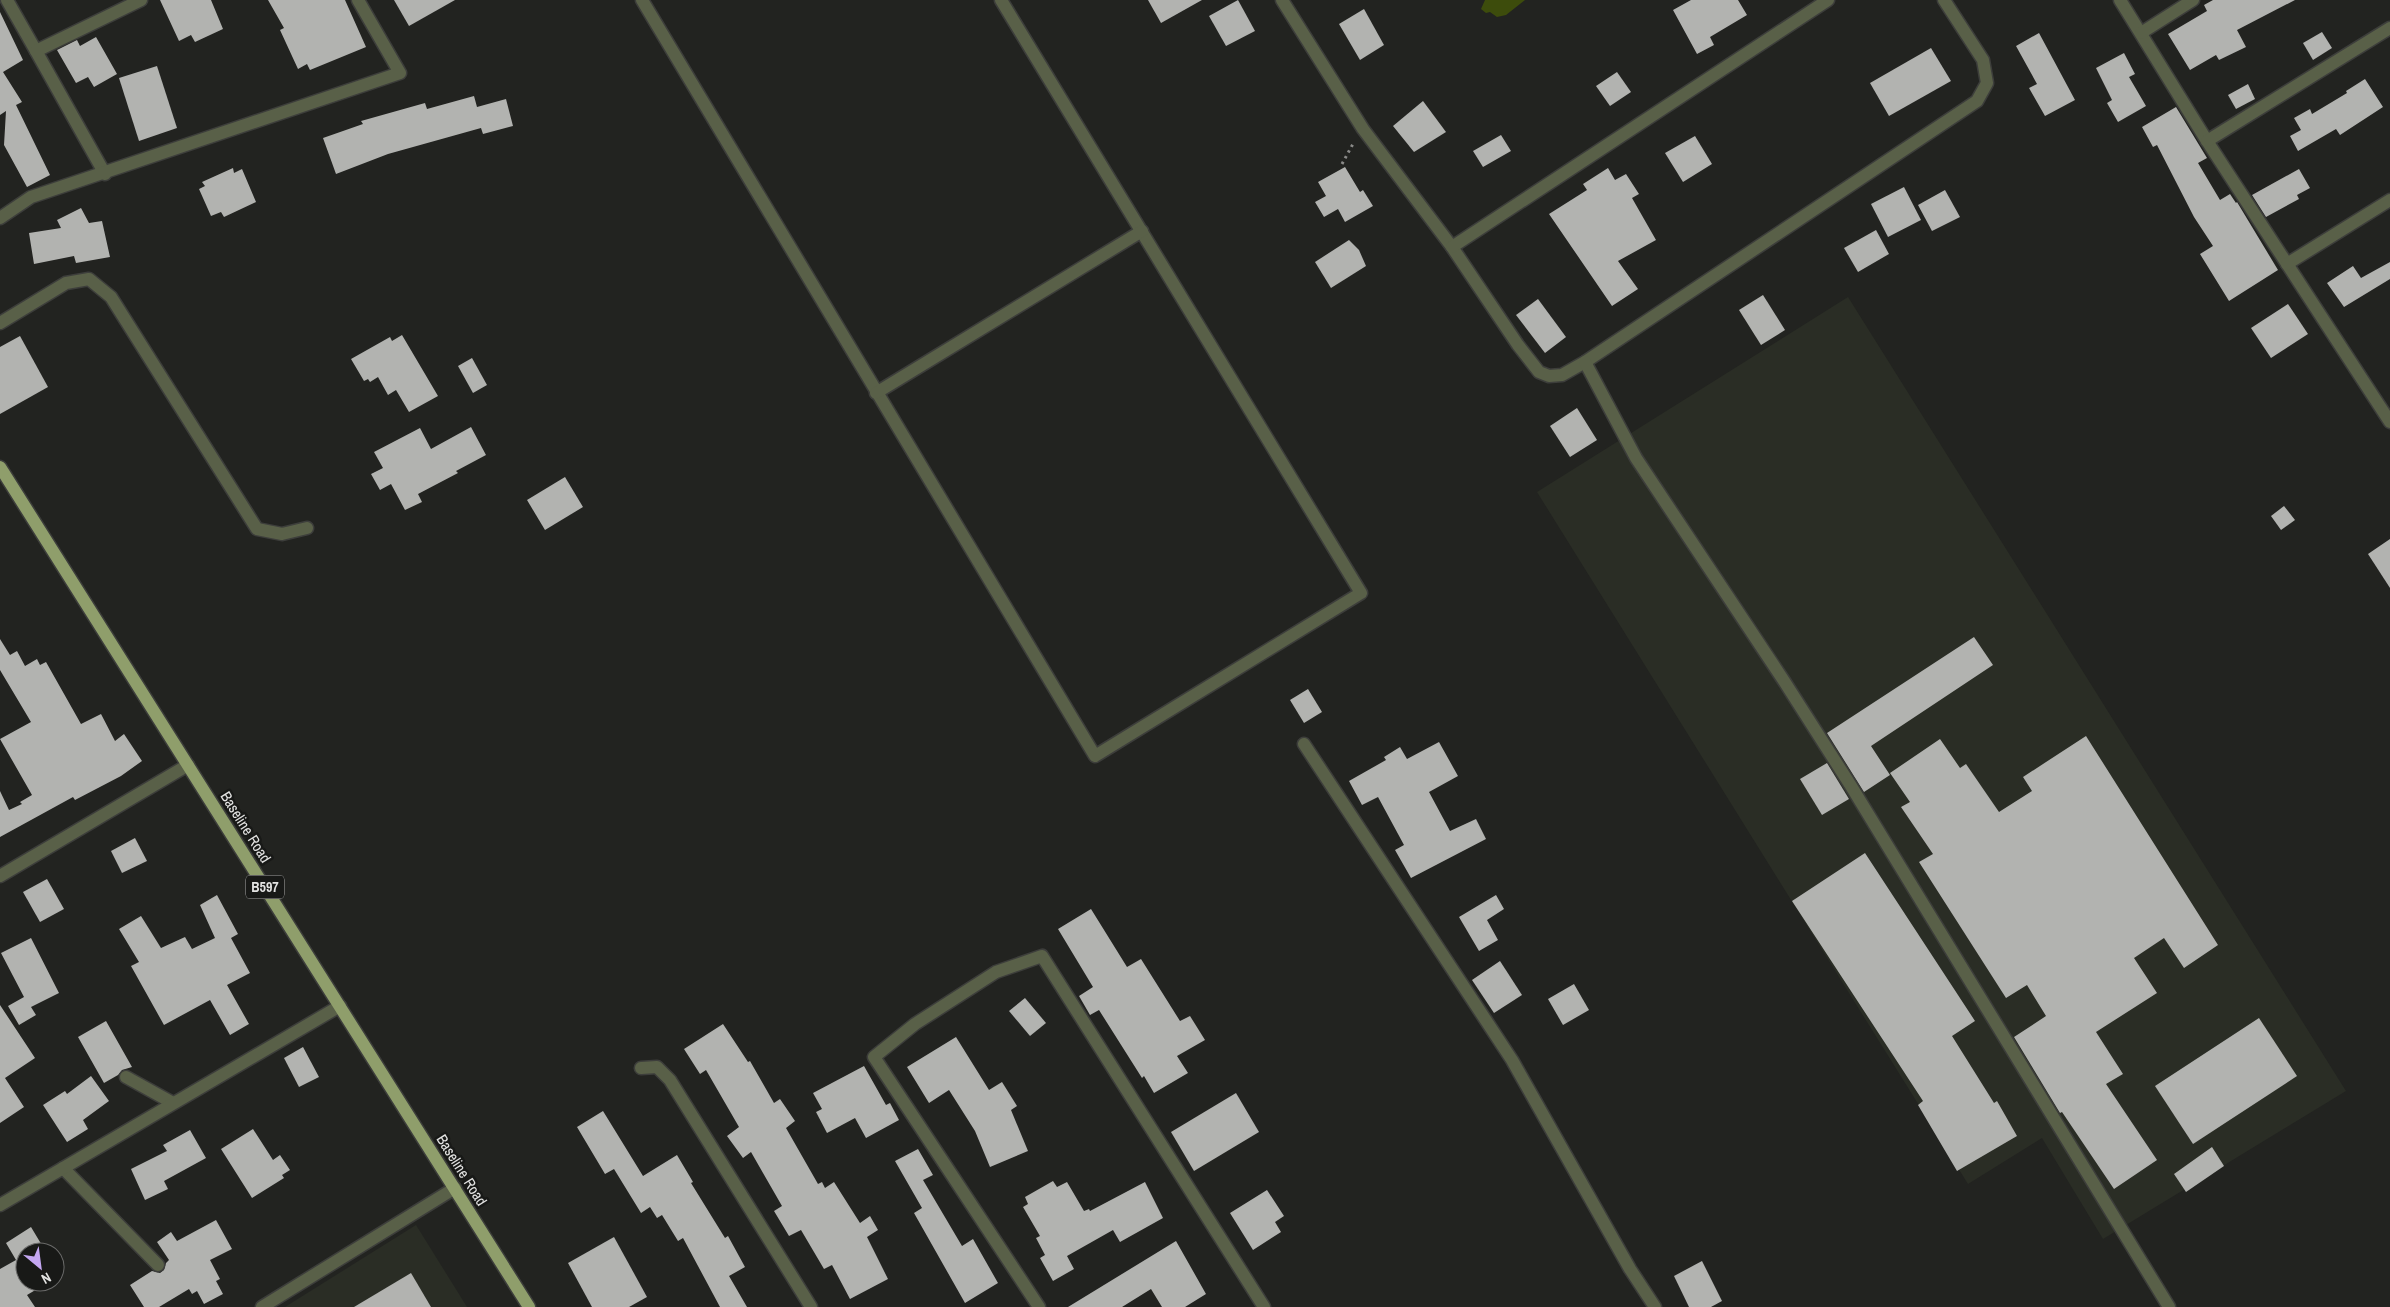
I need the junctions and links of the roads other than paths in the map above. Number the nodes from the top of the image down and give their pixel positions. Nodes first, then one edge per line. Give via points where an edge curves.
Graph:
1 (7, 0) edge
2 (141, 0) edge
3 (358, 0) edge
4 (642, 0) edge
5 (1001, 0) edge
6 (1282, 0) edge
7 (1828, 0) edge
8 (1944, 0) edge
9 (2120, 0) edge
10 (2193, 0) edge
11 (2390, 28) edge
12 (2141, 33) junction
13 (36, 51) junction
14 (2207, 141) junction
15 (105, 174) junction
16 (2390, 200) edge
17 (0, 218) edge
18 (1142, 231) junction
19 (1452, 247) junction
20 (2287, 264) junction
21 (0, 323) edge
22 (1585, 362) junction
23 (876, 392) junction
24 (2390, 422) edge
25 (0, 467) edge
26 (307, 528) dead end
27 (1304, 744) dead end
28 (188, 766) junction
29 (0, 876) edge
30 (340, 1006) junction
31 (641, 1068) dead end
32 (126, 1077) dead end
33 (173, 1103) junction
34 (63, 1168) junction
35 (455, 1188) junction
36 (0, 1205) edge
37 (158, 1265) dead end
38 (262, 1307) edge
39 (529, 1307) edge
40 (811, 1307) edge
41 (1039, 1307) edge
42 (1264, 1307) edge
43 (1655, 1307) edge
44 (2169, 1307) edge

1 - 13 street
2 - 13 street
3 - 15 street via 400,73
4 - 23 street
5 - 18 street
6 - 19 street via 1363,130
7 - 19 street
8 - 22 street via 1983,60 1987,83 1977,101
9 - 12 street
10 - 12 street
11 - 14 street
12 - 14 street
13 - 15 street
14 - 20 street
15 - 17 street via 31,197
16 - 20 street
18 - 23 street
18 - 23 street via 1361,593 1095,756
19 - 22 street via 1539,372 1562,376
20 - 24 street
21 - 26 street via 66,282 88,279 110,297 257,529 282,534
22 - 44 street via 1636,458 1841,770
25 - 28 main road, Baseline Road / B597
27 - 43 street via 1512,1060 1630,1269
28 - 29 street
28 - 30 main road, Baseline Road / B597
30 - 33 street
30 - 35 main road, Baseline Road / B597
31 - 40 street via 657,1067 670,1080
32 - 33 street
33 - 34 street
34 - 36 street
34 - 37 street
35 - 38 street
35 - 39 main road, Baseline Road / B597
41 - 42 street via 874,1057 915,1024 996,972 1042,956

